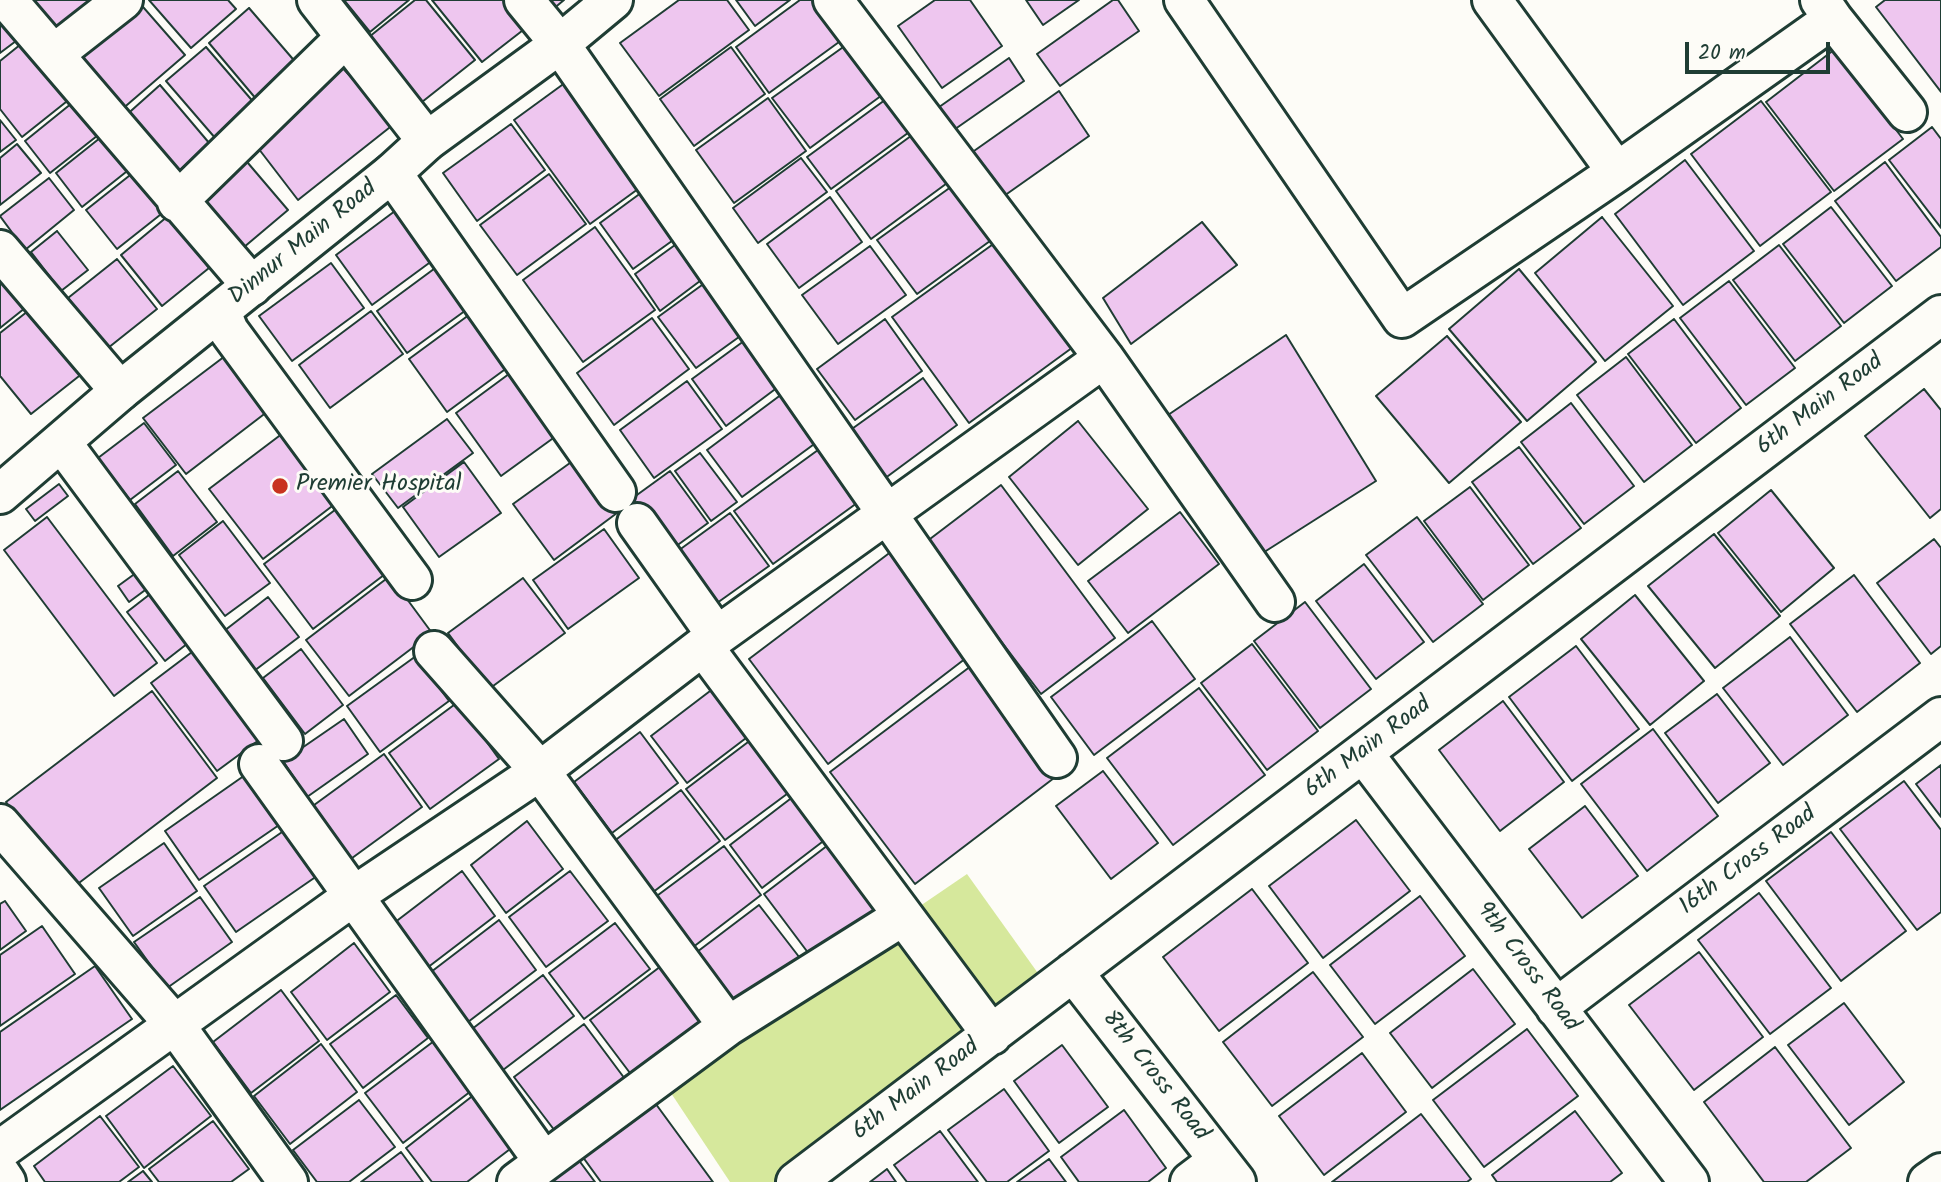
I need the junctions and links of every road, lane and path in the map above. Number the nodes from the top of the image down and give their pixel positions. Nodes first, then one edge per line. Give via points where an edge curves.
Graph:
1 (7, 0) edge
2 (123, 0) edge
3 (317, 0) edge
4 (524, 0) edge
5 (613, 0) edge
6 (833, 0) edge
7 (1184, 0) edge
8 (1492, 0) edge
9 (1827, 10) edge
10 (346, 37) junction
11 (560, 44) junction
12 (54, 54) junction
13 (1907, 111) dead end
14 (427, 141) junction
15 (1617, 172) junction
16 (392, 173) junction
17 (177, 202) junction
18 (0, 250) edge
19 (252, 286) junction
20 (221, 312) junction
21 (1941, 315) edge
22 (1104, 358) junction
23 (120, 391) junction
24 (62, 443) junction
25 (0, 494) edge
26 (887, 514) junction
27 (412, 580) dead end
28 (1275, 602) dead end
29 (710, 641) junction
30 (434, 651) dead end
31 (1941, 717) edge
32 (1363, 753) junction
33 (1057, 758) dead end
34 (540, 771) junction
35 (0, 824) edge
36 (352, 897) junction
37 (904, 916) junction
38 (1073, 972) junction
39 (1556, 1008) junction
40 (175, 1025) junction
41 (728, 1026) junction
42 (992, 1034) junction
43 (0, 1150) edge
44 (531, 1172) edge
45 (0, 1173) edge
46 (1941, 1173) edge
47 (1215, 1175) edge
48 (6, 1182) edge
49 (288, 1182) edge
50 (796, 1182) edge
51 (1689, 1182) edge
52 (1928, 1182) edge

1 - 12 street
2 - 12 street
3 - 10 street
4 - 11 street
5 - 11 street, Dinnur Main Road
6 - 22 street
7 - 15 street via 1402,318
8 - 15 street
9 - 13 street
9 - 15 street
10 - 14 street
10 - 17 street
11 - 14 street, Dinnur Main Road
11 - 26 street
12 - 17 street
14 - 16 street, Dinnur Main Road
16 - 19 street, Dinnur Main Road
16 - 29 street via 626,508
17 - 19 street
18 - 23 street
19 - 20 street, Dinnur Main Road
20 - 23 street, Dinnur Main Road
20 - 27 street via 229,331
21 - 32 street, 6th Main Road
22 - 26 street
22 - 28 street
23 - 24 street, Dinnur Main Road
24 - 25 street, Dinnur Main Road
24 - 36 street via 271,752
26 - 29 street
26 - 33 street
29 - 34 street
29 - 37 street
30 - 34 street
31 - 39 street, 16th Cross Road
32 - 38 street, 6th Main Road
32 - 39 street, 9th Cross Road
34 - 36 street
34 - 41 street
35 - 40 street
36 - 40 street
36 - 44 street
37 - 41 street
37 - 42 street
38 - 42 street, 6th Main Road
38 - 47 street, 8th Cross Road
39 - 51 street, 9th Cross Road
40 - 43 street
40 - 49 street
41 - 44 street
42 - 50 street, 6th Main Road
45 - 48 street
46 - 52 street

